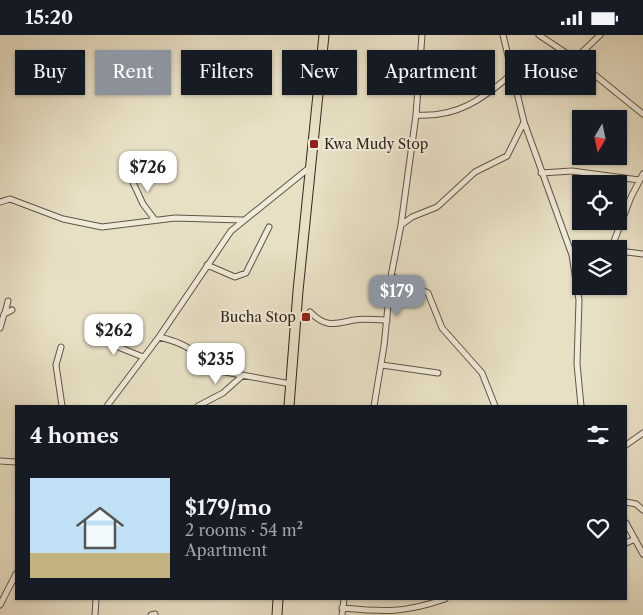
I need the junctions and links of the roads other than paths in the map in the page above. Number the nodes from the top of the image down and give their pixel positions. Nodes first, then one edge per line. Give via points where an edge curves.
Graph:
1 (324, 35) edge
2 (422, 35) edge
3 (503, 35) edge
4 (539, 35) edge
5 (600, 35) edge
6 (507, 50) edge
7 (562, 50) edge
8 (585, 50) edge
9 (596, 75) edge
10 (505, 79) edge
11 (517, 95) edge
12 (643, 114) edge
13 (416, 115) junction
14 (524, 122) junction
15 (309, 168) junction
16 (541, 173) junction
17 (129, 174) dead end
18 (643, 174) edge
19 (639, 180) junction
20 (0, 201) edge
21 (242, 219) junction
22 (155, 220) junction
23 (401, 225) junction
24 (269, 227) dead end
25 (612, 240) edge
26 (627, 252) edge
27 (643, 254) edge
28 (572, 255) edge
29 (207, 265) junction
30 (391, 275) junction
31 (578, 295) edge
32 (8, 301) dead end
33 (12, 310) dead end
34 (310, 312) dead end
35 (6, 313) junction
36 (387, 320) junction
37 (0, 329) edge
38 (91, 336) dead end
39 (159, 337) junction
40 (61, 347) dead end
41 (143, 357) junction
42 (382, 365) junction
43 (438, 373) dead end
44 (242, 376) junction
45 (291, 384) junction
46 (62, 405) edge
47 (108, 405) edge
48 (200, 405) edge
49 (289, 405) edge
50 (374, 405) edge
51 (495, 405) edge
52 (582, 405) edge
53 (643, 433) edge
54 (627, 444) edge
55 (0, 461) edge
56 (15, 462) edge
57 (627, 502) edge
58 (643, 510) edge
59 (627, 525) edge
60 (635, 539) junction
61 (627, 543) edge
62 (643, 555) edge
63 (15, 576) edge
64 (96, 600) edge
65 (278, 600) edge
66 (344, 600) edge
67 (443, 600) edge
68 (0, 605) edge
69 (342, 608) junction
70 (407, 611) junction
71 (95, 615) edge
72 (277, 615) edge
73 (342, 615) edge
74 (413, 615) edge

1 - 15 highway
2 - 13 street
3 - 6 street
4 - 7 street
5 - 8 street
9 - 12 street
10 - 13 street via 477,101 436,116
11 - 14 street
13 - 23 street
14 - 16 street
14 - 23 street via 507,156 480,168 437,207
15 - 21 street
15 - 45 highway
16 - 19 street via 572,171
16 - 28 street
17 - 22 street via 139,197
18 - 19 street
19 - 25 street
20 - 22 street via 10,199 63,219 94,226
21 - 22 street
21 - 29 street
23 - 30 street
24 - 29 street via 246,273 235,277
26 - 27 street
29 - 39 street
30 - 36 street
30 - 51 street via 428,293 442,328 482,373
31 - 52 street via 577,364
32 - 35 street
33 - 35 street
34 - 36 street via 318,321 329,324
35 - 37 street
36 - 42 street
38 - 41 street
39 - 41 street
39 - 44 street via 195,352 208,367
40 - 46 street via 56,365
41 - 47 street
42 - 43 street
42 - 50 street
44 - 45 street
44 - 48 street via 223,393
45 - 49 highway
53 - 54 street
55 - 56 street
57 - 58 street
59 - 60 street
60 - 61 street
60 - 62 street
63 - 68 street
64 - 71 street
65 - 72 highway
66 - 69 street
67 - 70 street
69 - 70 street
69 - 73 street
70 - 74 street

